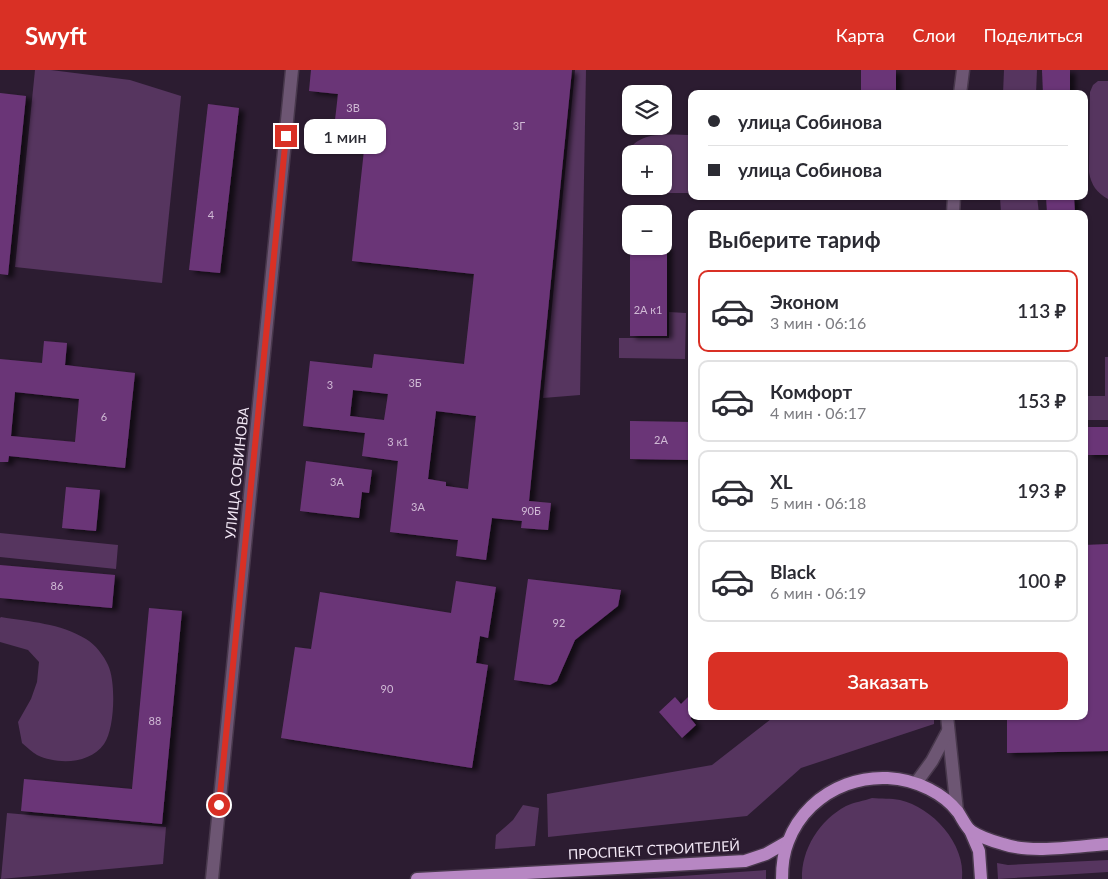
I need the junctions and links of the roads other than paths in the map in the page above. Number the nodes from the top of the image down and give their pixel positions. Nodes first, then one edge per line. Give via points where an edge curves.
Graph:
1 (292, 70) edge
2 (963, 70) edge
3 (960, 90) edge
4 (947, 720) edge
5 (948, 731) junction
6 (916, 783) junction
7 (957, 811) junction
8 (970, 830) junction
9 (787, 842) junction
10 (1108, 844) edge
11 (212, 879) edge
12 (418, 879) edge
13 (782, 879) edge
14 (981, 879) edge

1 - 11 street, УЛИЦА СОБИНОВА
2 - 3 street
4 - 5 street
5 - 6 street
5 - 7 street
6 - 7 main road via 945,799
6 - 9 main road via 871,777 848,782 810,806
7 - 8 main road
8 - 10 main road via 1005,845 1028,849
8 - 14 main road via 978,851
9 - 12 main road, ПРОСПЕКТ СТРОИТЕЛЕЙ via 745,861
9 - 13 main road

